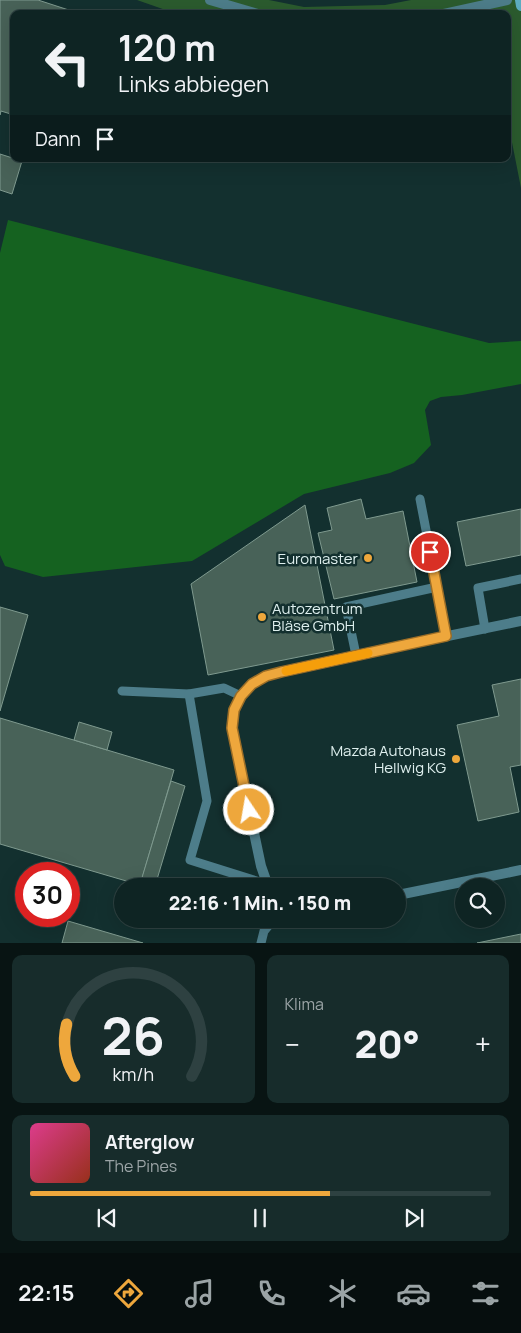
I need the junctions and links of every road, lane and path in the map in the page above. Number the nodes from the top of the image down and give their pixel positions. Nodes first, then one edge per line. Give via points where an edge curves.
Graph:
1 (210, 0) edge
2 (507, 0) edge
3 (520, 0) edge
4 (521, 6) edge
5 (242, 10) edge
6 (462, 10) edge
7 (420, 499) dead end
8 (521, 580) edge
9 (436, 587) junction
10 (521, 622) edge
11 (485, 629) junction
12 (446, 636) junction
13 (356, 656) junction
14 (122, 691) dead end
15 (189, 694) junction
16 (241, 696) junction
17 (521, 870) edge
18 (245, 878) edge
19 (265, 878) edge
20 (406, 893) edge
21 (266, 928) edge
22 (261, 943) edge

1 - 5 street
2 - 6 street
3 - 4 street
7 - 9 lane
8 - 11 lane via 478,588
9 - 12 lane
9 - 13 lane via 346,607
10 - 11 street
11 - 12 street
12 - 13 street
13 - 16 street via 266,676
14 - 15 lane
15 - 16 lane via 224,688
15 - 18 lane via 207,801 190,860
16 - 19 street via 234,710 232,728
17 - 20 street
21 - 22 lane

